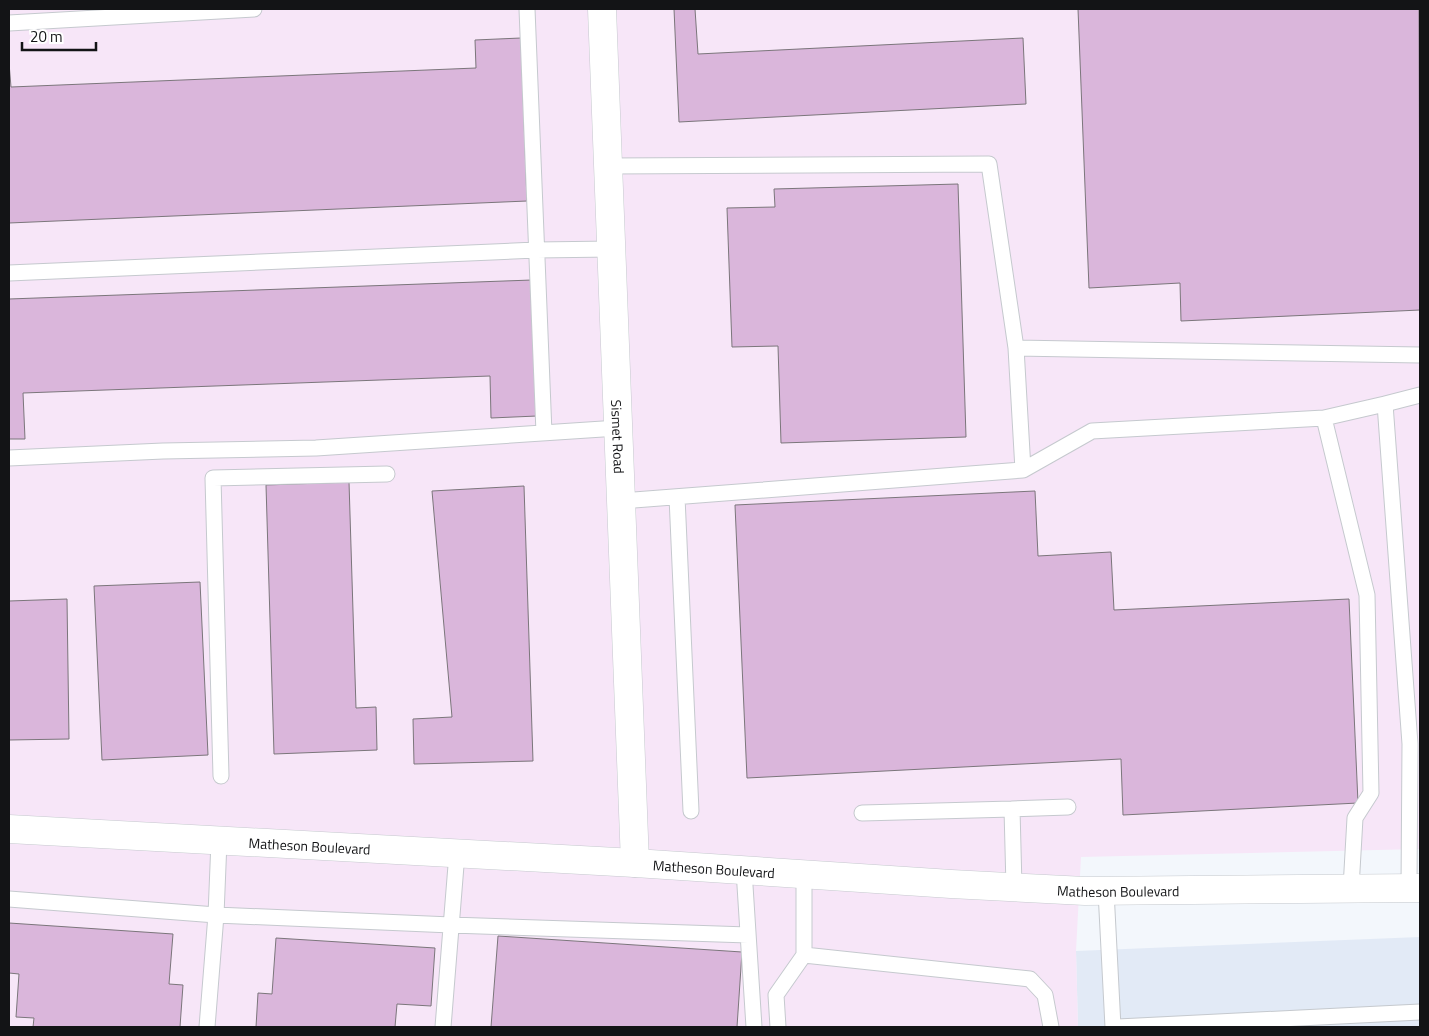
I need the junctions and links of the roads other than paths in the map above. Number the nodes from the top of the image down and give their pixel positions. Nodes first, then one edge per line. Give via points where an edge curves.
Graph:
1 (254, 9) edge
2 (527, 9) edge
3 (602, 9) edge
4 (9, 24) edge
5 (608, 166) junction
6 (612, 249) junction
7 (536, 250) junction
8 (9, 273) edge
9 (1016, 348) junction
10 (1420, 355) edge
11 (1420, 395) edge
12 (1386, 404) junction
13 (1324, 418) junction
14 (618, 428) junction
15 (544, 433) junction
16 (9, 458) edge
17 (1023, 470) junction
18 (387, 474) dead end
19 (677, 497) junction
20 (621, 501) junction
21 (221, 776) dead end
22 (1068, 807) dead end
23 (1012, 809) junction
24 (691, 811) dead end
25 (862, 813) dead end
26 (1415, 815) edge
27 (9, 829) edge
28 (219, 841) junction
29 (457, 854) junction
30 (635, 862) junction
31 (744, 870) junction
32 (804, 874) junction
33 (1014, 887) junction
34 (1351, 888) junction
35 (1415, 888) edge
36 (1106, 891) junction
37 (9, 899) edge
38 (216, 915) junction
39 (451, 926) junction
40 (748, 935) junction
41 (804, 955) junction
42 (1420, 1012) edge
43 (207, 1027) edge
44 (443, 1027) edge
45 (754, 1027) edge
46 (778, 1027) edge
47 (1051, 1027) edge
48 (1113, 1027) edge
49 (1118, 1027) edge

1 - 4 lane
2 - 7 lane
3 - 5 street, Sismet Road
5 - 6 street, Sismet Road
5 - 9 lane via 990,164
6 - 7 lane
6 - 14 street, Sismet Road
7 - 8 lane
7 - 15 lane
9 - 10 lane
9 - 17 lane
11 - 12 lane
12 - 13 lane
12 - 26 lane
13 - 17 lane via 1092,431
13 - 34 lane via 1367,595 1371,793 1355,818
14 - 15 lane
14 - 20 street, Sismet Road
15 - 16 lane via 316,448
17 - 19 lane
18 - 21 lane via 213,478
19 - 20 lane
19 - 24 lane
20 - 30 street, Sismet Road
22 - 23 lane
23 - 25 lane
23 - 33 lane
26 - 35 lane
27 - 28 street, Matheson Boulevard
28 - 29 street, Matheson Boulevard
28 - 38 lane
29 - 30 street, Matheson Boulevard
29 - 39 lane
30 - 31 street, Matheson Boulevard
31 - 32 street, Matheson Boulevard
31 - 40 lane
32 - 33 street, Matheson Boulevard
32 - 41 lane
33 - 36 street, Matheson Boulevard
34 - 35 street, Matheson Boulevard
34 - 36 street, Matheson Boulevard
36 - 48 lane
37 - 38 lane
38 - 39 lane
38 - 43 lane
39 - 40 lane
39 - 44 lane
40 - 45 lane
41 - 46 lane via 776,995
41 - 47 lane via 1030,979 1045,995
42 - 49 lane

